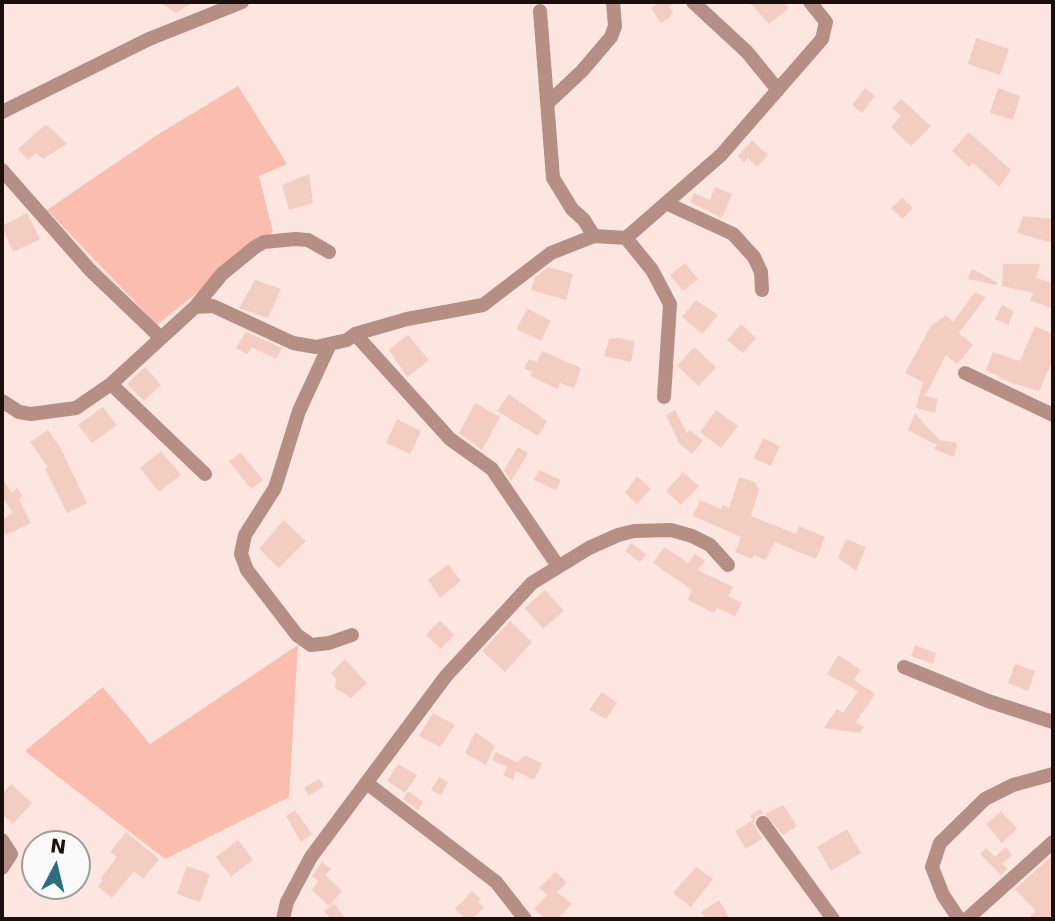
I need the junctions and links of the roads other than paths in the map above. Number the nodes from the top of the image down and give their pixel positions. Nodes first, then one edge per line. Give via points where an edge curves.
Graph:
1 (242, 2) edge
2 (613, 2) edge
3 (693, 2) edge
4 (810, 2) edge
5 (540, 11) dead end
6 (778, 90) junction
7 (549, 102) junction
8 (2, 112) edge
9 (2, 170) edge
10 (668, 204) junction
11 (594, 236) junction
12 (626, 238) junction
13 (329, 252) dead end
14 (762, 289) dead end
15 (195, 307) junction
16 (355, 334) junction
17 (160, 337) junction
18 (330, 344) junction
19 (965, 373) dead end
20 (111, 384) junction
21 (664, 397) dead end
22 (2, 401) edge
23 (1053, 415) edge
24 (205, 474) dead end
25 (729, 565) dead end
26 (558, 566) junction
27 (352, 635) dead end
28 (904, 667) dead end
29 (1053, 722) edge
30 (1053, 774) edge
31 (368, 783) junction
32 (763, 822) dead end
33 (2, 840) edge
34 (1053, 842) edge
35 (2, 868) edge
36 (283, 919) edge
37 (525, 919) edge
38 (833, 919) edge
39 (959, 919) edge
40 (967, 919) edge

1 - 8 street via 149,40
2 - 7 street via 611,37
3 - 6 street via 747,52
4 - 6 street via 826,22 826,31
5 - 7 street
6 - 10 street via 721,155
7 - 11 street via 553,178
9 - 17 street via 90,270
10 - 12 street
10 - 14 street via 733,233 754,257
11 - 12 street
11 - 16 street via 538,260 483,304
12 - 21 street via 652,270 670,304
13 - 15 street via 307,240 264,242 222,274
15 - 17 street
15 - 18 street via 214,306 293,343
16 - 18 street
16 - 26 street via 450,439 492,469
17 - 20 street
18 - 27 street via 299,411 275,488 241,543 241,554 247,570 297,635 311,645
19 - 23 street
20 - 22 street via 76,408 53,413 19,412
20 - 24 street
25 - 26 street via 710,545 671,530 653,530 618,534
26 - 31 street via 513,601 469,649
28 - 29 street
30 - 39 street via 985,799 940,843 932,867
31 - 36 street via 311,857
31 - 37 street via 496,882
32 - 38 street
33 - 35 street via 11,854
34 - 40 street

